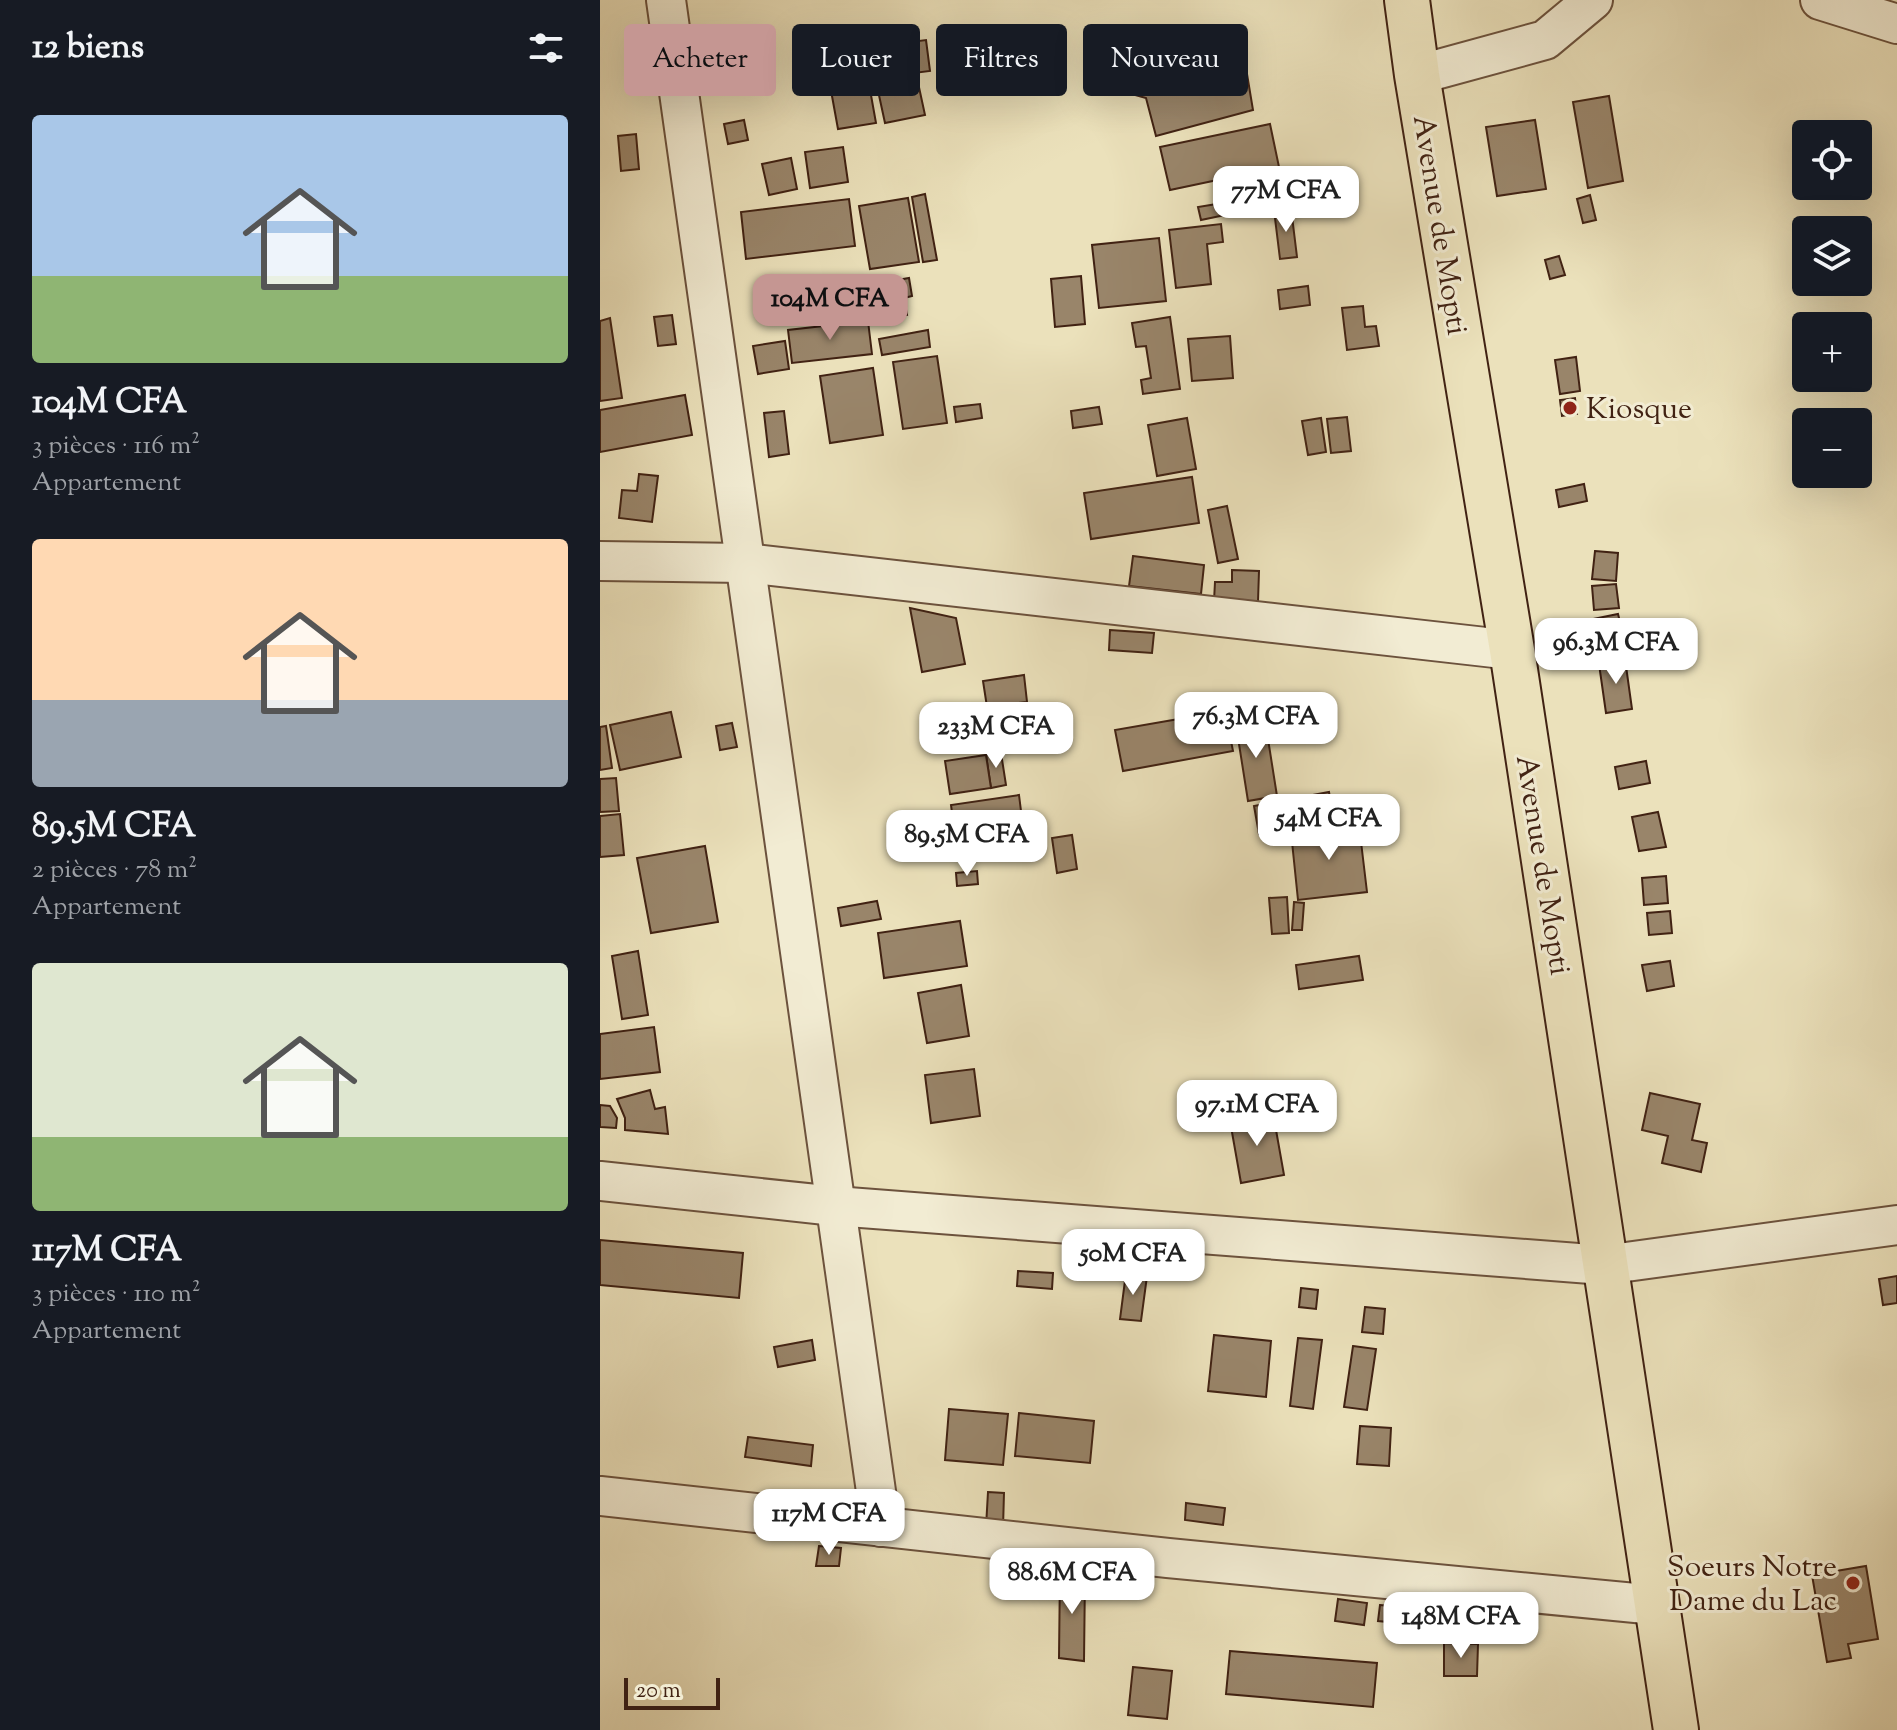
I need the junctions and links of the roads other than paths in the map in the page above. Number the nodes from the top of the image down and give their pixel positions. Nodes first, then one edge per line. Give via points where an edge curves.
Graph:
1 (666, 0) edge
2 (1407, 0) edge
3 (1593, 0) edge
4 (1820, 0) edge
5 (1897, 24) edge
6 (1417, 75) junction
7 (600, 561) edge
8 (745, 563) junction
9 (1512, 650) junction
10 (600, 1181) edge
11 (835, 1206) junction
12 (1897, 1225) edge
13 (1604, 1265) junction
14 (600, 1496) edge
15 (881, 1527) junction
16 (1656, 1605) junction
17 (1676, 1730) edge

1 - 8 street
2 - 6 main road, Avenue de Mopti
3 - 6 street via 1545,40
4 - 5 street
6 - 9 main road, Avenue de Mopti
7 - 8 street
8 - 9 street
8 - 11 street
9 - 13 main road, Avenue de Mopti
10 - 11 street
11 - 13 street
11 - 15 street
12 - 13 street
13 - 16 main road, Avenue de Mopti
14 - 15 street
15 - 16 street
16 - 17 main road, Avenue de Mopti

